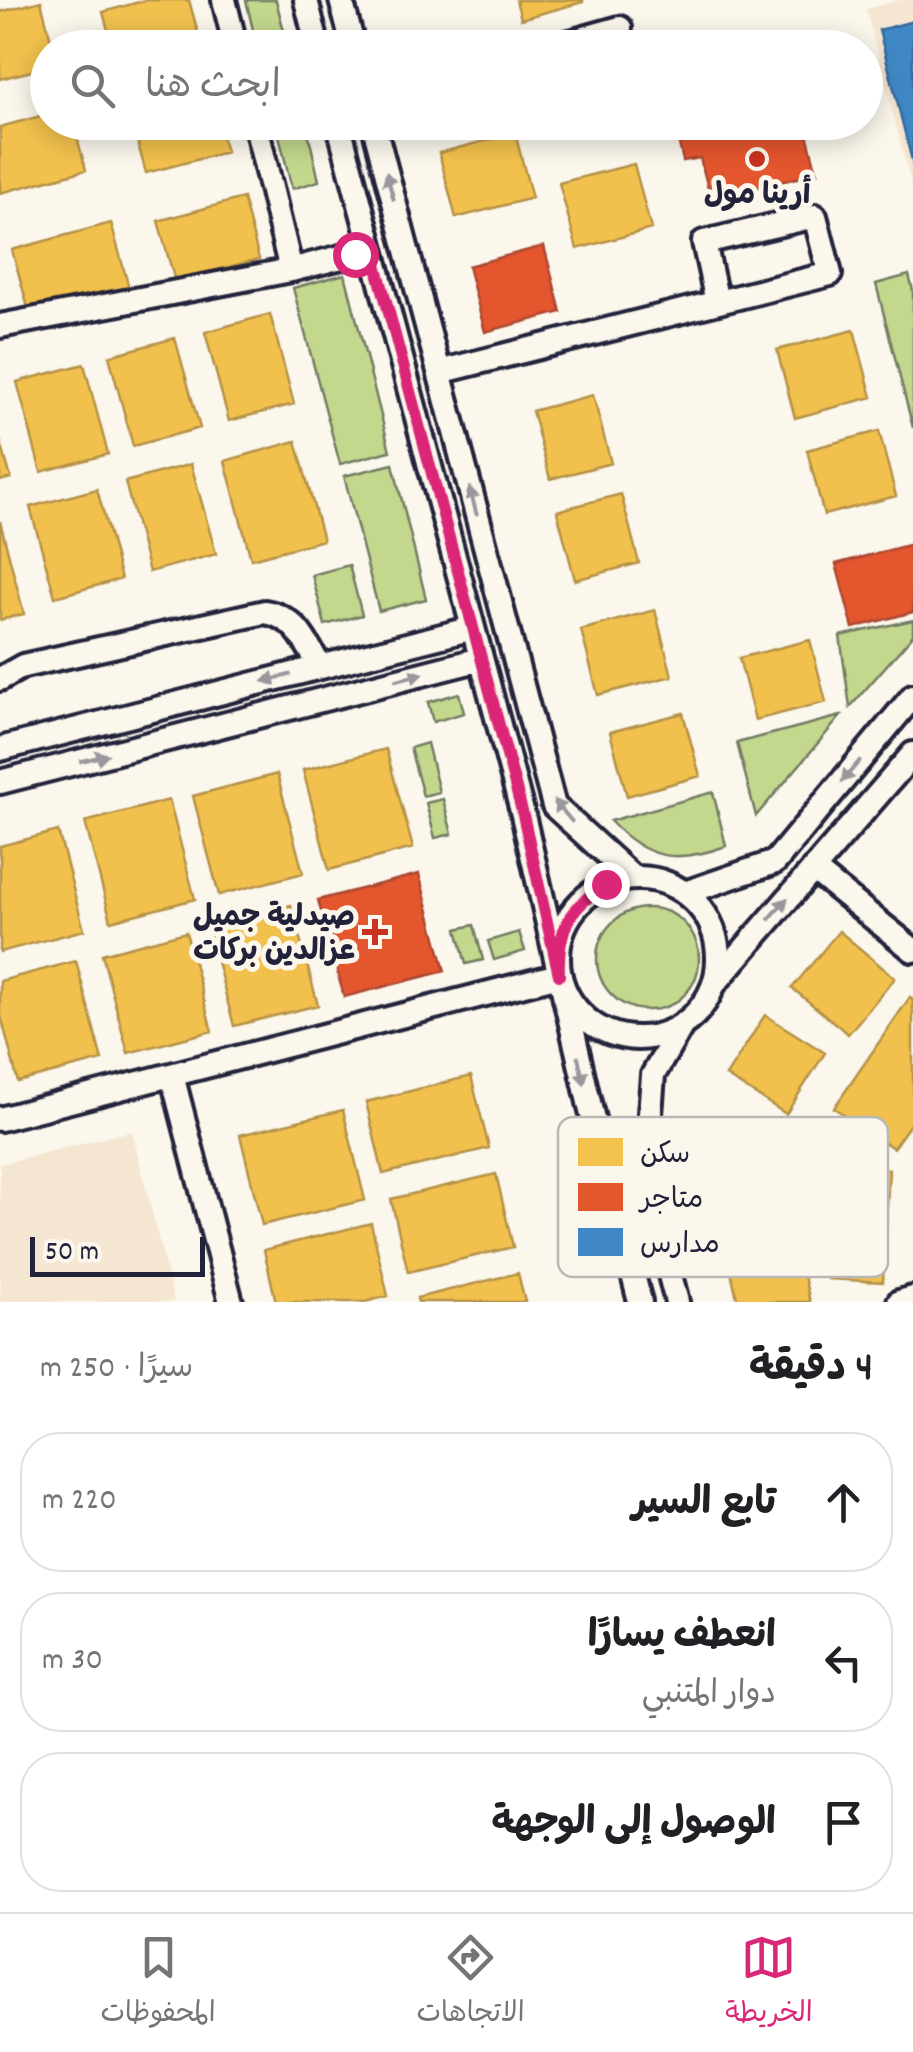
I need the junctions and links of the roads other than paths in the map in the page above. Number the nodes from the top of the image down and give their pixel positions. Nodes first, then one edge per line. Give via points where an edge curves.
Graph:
1 (224, 0) edge
2 (306, 0) edge
3 (341, 0) edge
4 (620, 28) dead end
5 (232, 30) edge
6 (314, 30) edge
7 (349, 30) edge
8 (613, 30) edge
9 (258, 140) edge
10 (343, 140) edge
11 (379, 140) edge
12 (372, 249) junction
13 (291, 270) junction
14 (718, 302) junction
15 (0, 326) edge
16 (440, 372) junction
17 (473, 628) junction
18 (481, 659) junction
19 (320, 667) junction
20 (0, 679) edge
21 (913, 696) edge
22 (0, 749) edge
23 (913, 754) edge
24 (0, 782) edge
25 (813, 869) junction
26 (633, 878) junction
27 (685, 893) junction
28 (913, 950) edge
29 (559, 975) junction
30 (714, 982) junction
31 (682, 1025) junction
32 (172, 1075) junction
33 (594, 1117) edge
34 (650, 1117) edge
35 (0, 1119) edge
36 (634, 1277) edge
37 (670, 1277) edge
38 (913, 1298) edge
39 (231, 1302) edge
40 (640, 1302) edge
41 (677, 1302) edge
42 (899, 1302) edge

1 - 5 street
2 - 6 street
3 - 7 street
4 - 8 street
9 - 13 street
10 - 12 street
16 -> 11 street
12 - 13 street
12 - 17 street
13 - 15 street
14 - 14 street via 830,274 815,216 704,242
14 - 16 street
26 -> 16 street via 554,806
17 - 18 street
17 - 19 street
24 -> 18 street
18 - 29 street
19 - 20 street via 294,624 265,612 23,666
19 -> 22 street
21 -> 27 street via 776,862
23 - 25 street
25 - 28 street
30 -> 25 street
26 - 27 street
26 - 29 street via 606,884 582,900 558,948
27 - 30 street via 714,933
29 - 31 street via 569,1000 608,1032 658,1036
29 - 32 street
29 -> 33 street
30 - 31 street
31 - 34 street via 653,1076
32 - 35 street
32 - 39 street
36 -> 40 street
37 - 41 street
38 - 42 street

